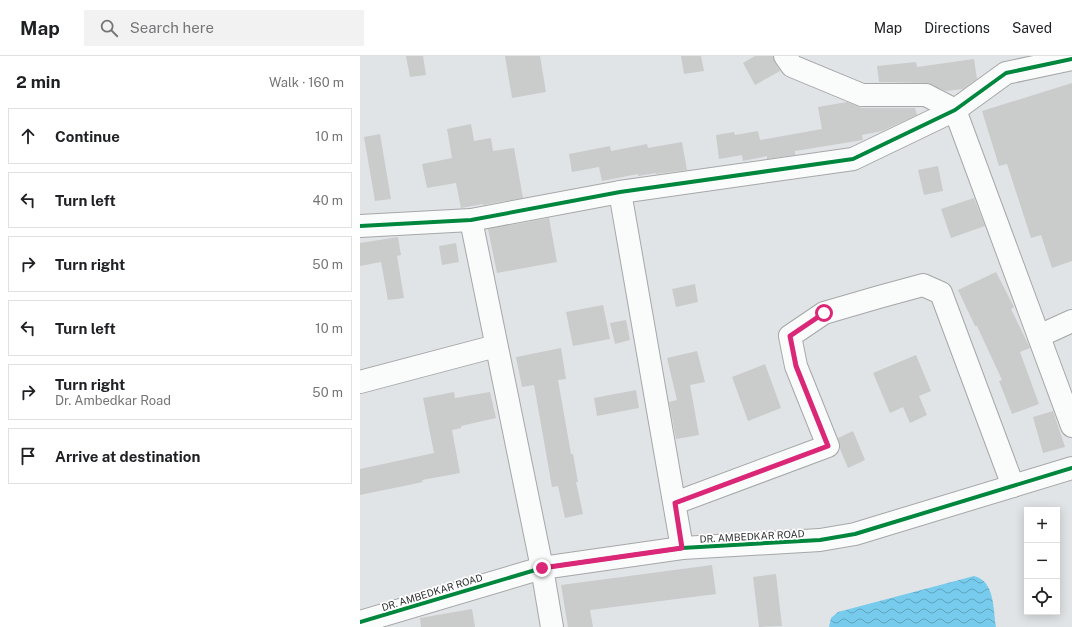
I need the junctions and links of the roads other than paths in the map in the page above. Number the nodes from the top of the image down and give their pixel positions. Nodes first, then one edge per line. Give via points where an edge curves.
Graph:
1 (785, 56) edge
2 (1072, 59) edge
3 (955, 110) junction
4 (620, 192) junction
5 (470, 220) junction
6 (360, 226) edge
7 (1072, 321) edge
8 (1039, 336) junction
9 (496, 346) junction
10 (360, 382) edge
11 (1072, 426) edge
12 (1072, 468) edge
13 (1012, 486) junction
14 (675, 503) junction
15 (682, 548) junction
16 (542, 568) junction
17 (360, 622) edge
18 (552, 627) edge

1 - 3 street via 792,66 862,95 926,95
2 - 3 street via 1006,72
3 - 4 street via 853,159
3 - 8 street
4 - 5 street
4 - 14 street
5 - 6 street
5 - 9 street
7 - 8 street
8 - 11 street
9 - 10 street
9 - 16 street
12 - 13 street, DR. AMBEDKAR ROAD
13 - 14 street via 941,293 923,285 824,313 790,336 796,366 828,446
13 - 15 street, DR. AMBEDKAR ROAD via 855,534 820,540
14 - 15 street
15 - 16 street, DR. AMBEDKAR ROAD
16 - 17 street, DR. AMBEDKAR ROAD
16 - 18 street

